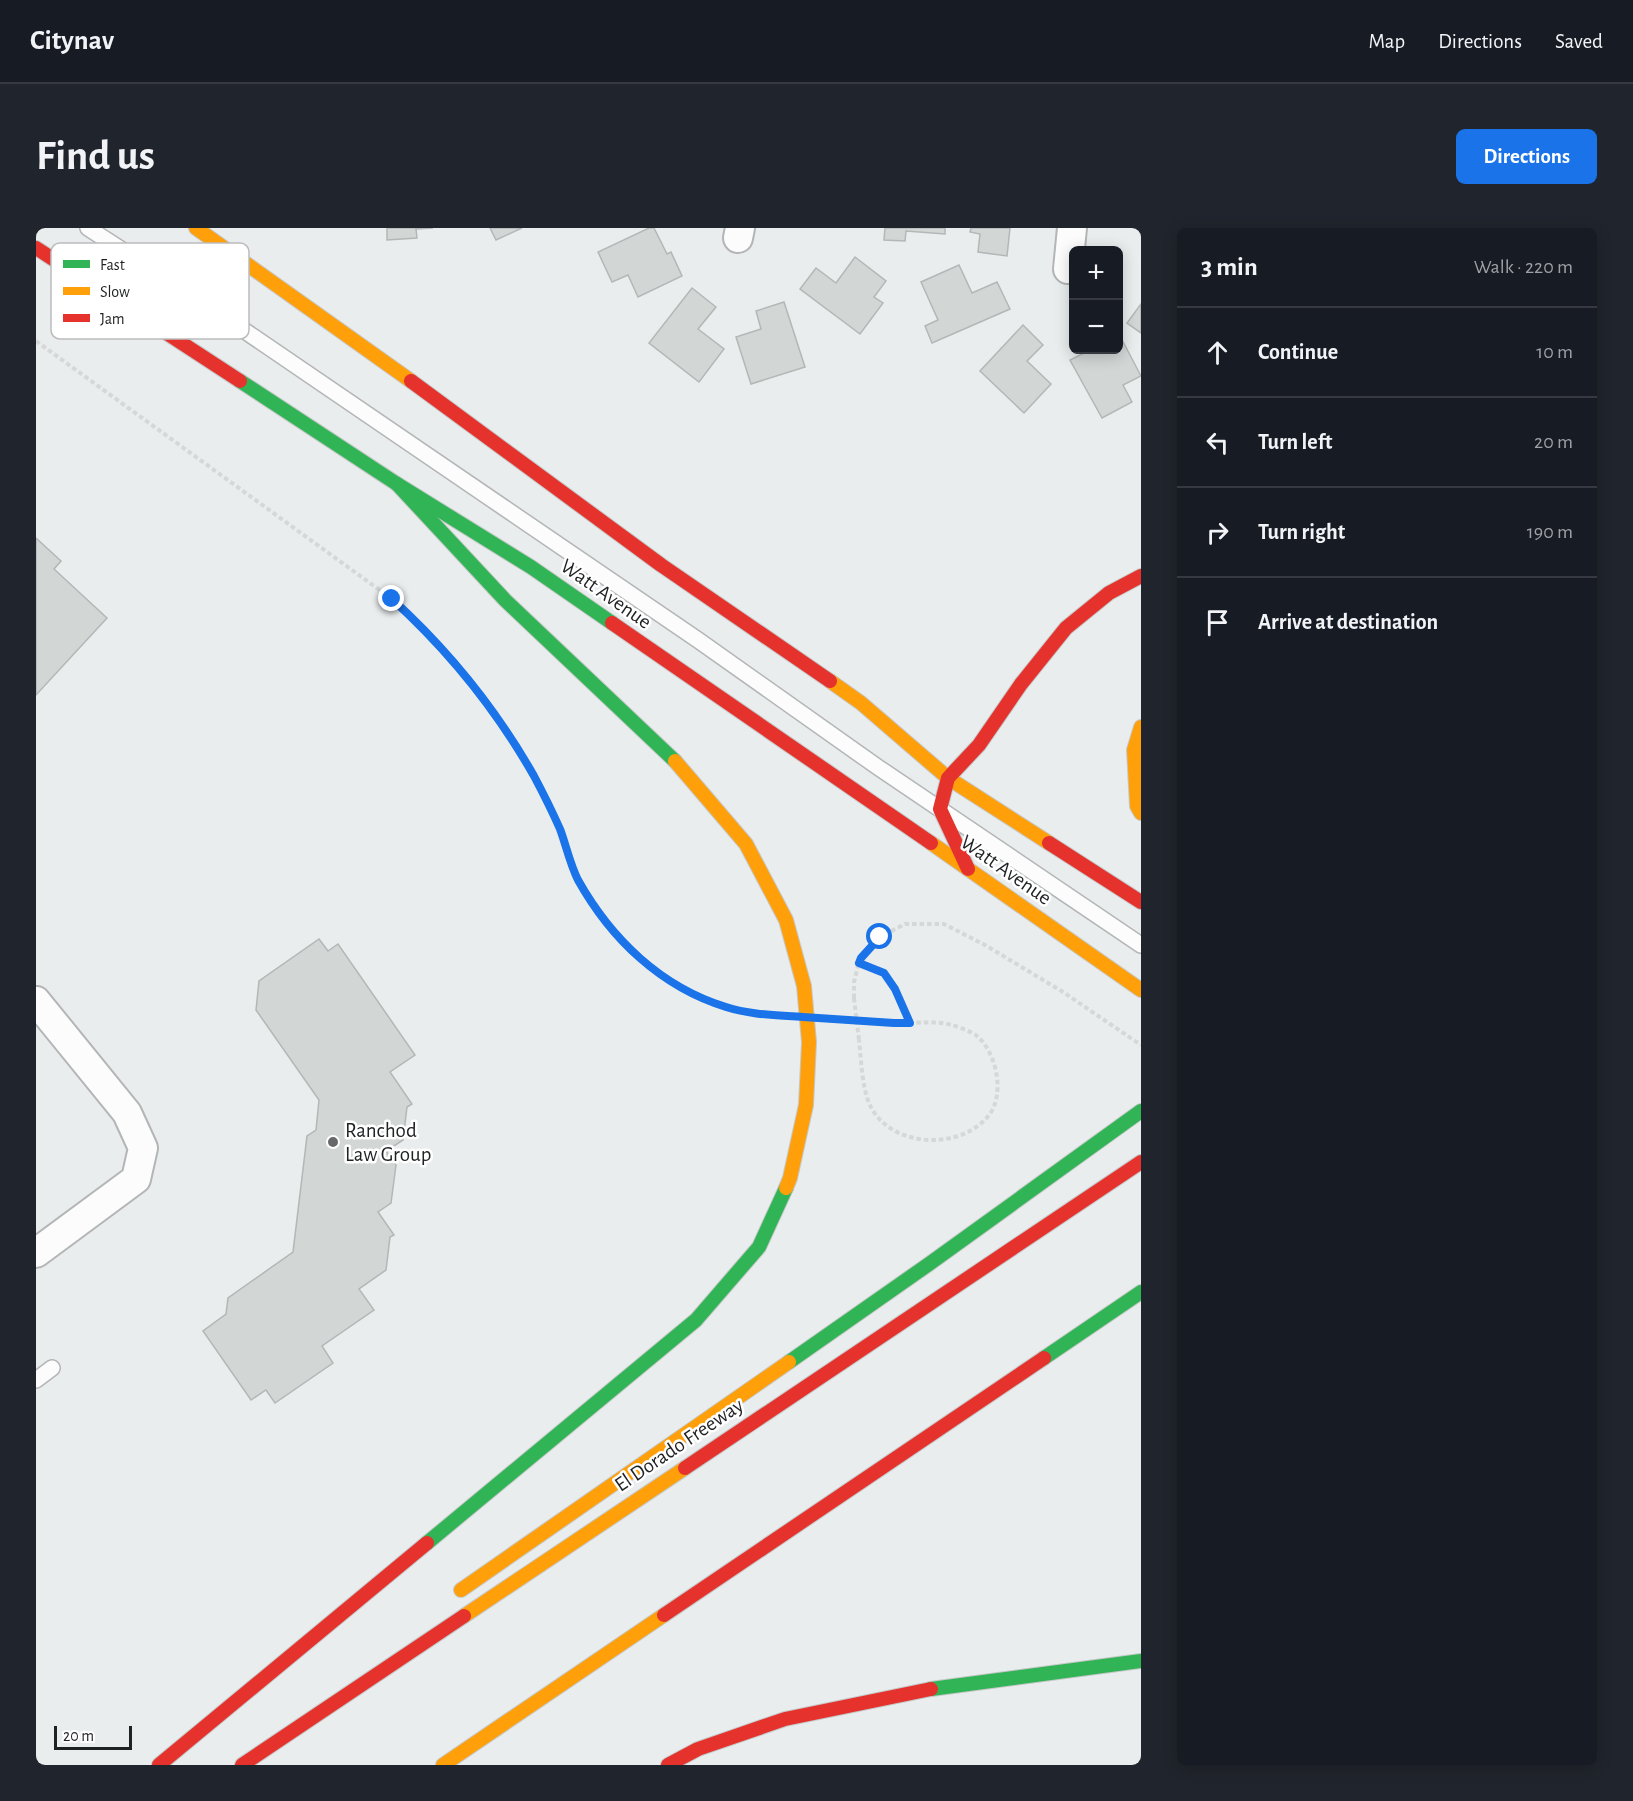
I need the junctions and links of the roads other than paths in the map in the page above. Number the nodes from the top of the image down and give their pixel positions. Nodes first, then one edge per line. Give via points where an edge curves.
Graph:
1 (88, 228) edge
2 (196, 228) edge
3 (1072, 228) edge
4 (111, 243) edge
5 (217, 243) edge
6 (36, 248) edge
7 (51, 258) edge
8 (249, 266) edge
9 (1068, 269) dead end
10 (249, 333) edge
11 (175, 339) edge
12 (397, 484) junction
13 (1141, 576) edge
14 (1141, 727) edge
15 (948, 778) junction
16 (940, 809) junction
17 (1141, 813) edge
18 (969, 869) junction
19 (1141, 902) edge
20 (1141, 945) edge
21 (1141, 990) edge
22 (36, 1001) edge
23 (1141, 1111) edge
24 (1141, 1162) edge
25 (36, 1253) edge
26 (1141, 1292) edge
27 (52, 1368) dead end
28 (36, 1380) edge
29 (454, 1595) dead end
30 (1141, 1661) edge
31 (345, 1680) dead end
32 (287, 1734) junction
33 (159, 1765) edge
34 (242, 1765) edge
35 (443, 1765) edge
36 (668, 1765) edge

1 - 4 lane
2 - 5 main road
3 - 9 street
6 - 7 main road, Watt Avenue
8 - 15 main road via 661,565 861,704
10 - 16 lane
11 - 12 main road, Watt Avenue
12 - 18 main road, Watt Avenue via 531,567
12 - 33 main road, bridge via 505,600 677,763 746,844 786,920 804,986 809,1041 806,1105 790,1178 759,1247 696,1320
13 - 15 main road via 1109,593 1066,628 979,745
14 - 17 main road via 1134,750 1137,806
15 - 16 main road
15 - 19 main road
16 - 18 main road
16 - 20 lane
18 - 21 main road, Watt Avenue
22 - 25 street via 127,1113 142,1148 136,1179
23 - 29 main road
24 - 32 main road, El Dorado Freeway
26 - 35 main road
27 - 28 lane
30 - 36 main road via 927,1689 785,1719 698,1749
31 - 32 main road
32 - 34 main road, El Dorado Freeway

